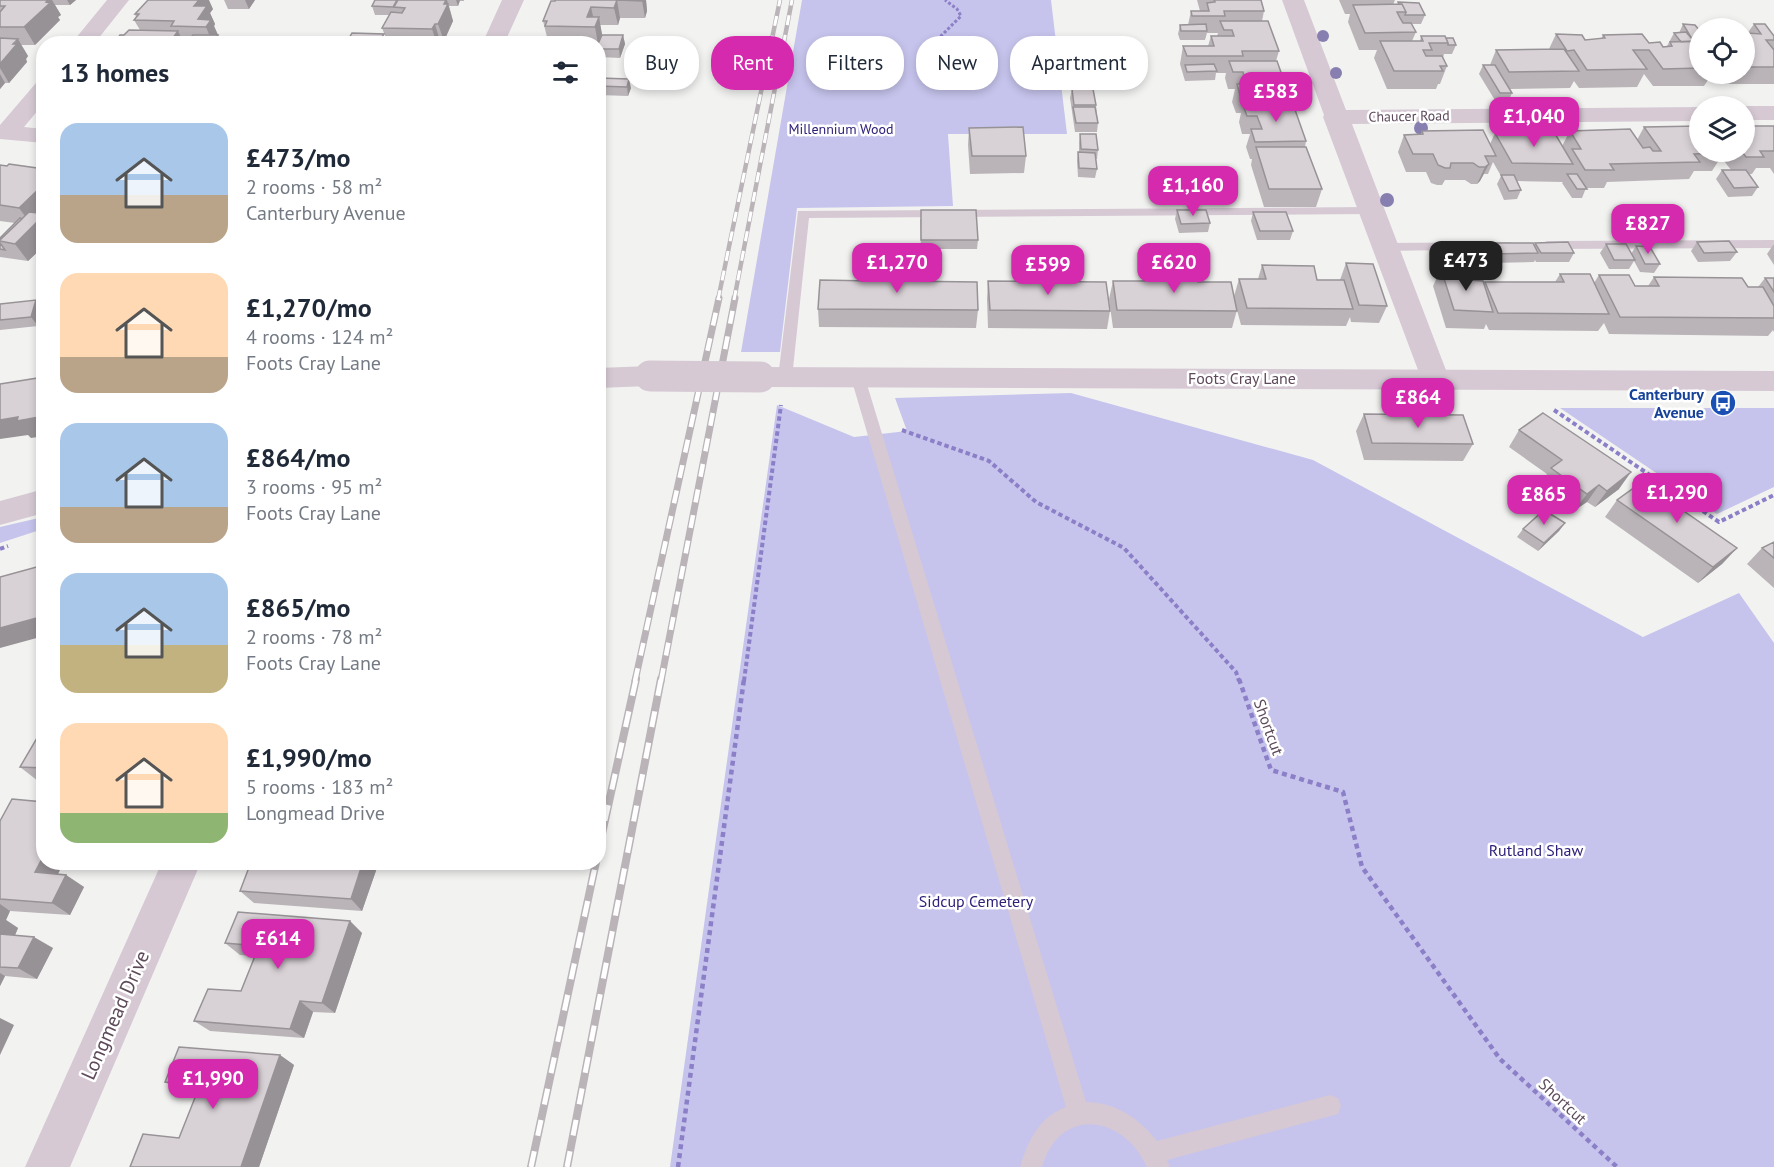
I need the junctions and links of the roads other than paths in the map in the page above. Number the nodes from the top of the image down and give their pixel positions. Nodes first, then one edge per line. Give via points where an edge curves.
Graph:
1 (118, 0) edge
2 (513, 0) edge
3 (1293, 0) edge
4 (89, 36) edge
5 (497, 36) edge
6 (36, 97) edge
7 (1755, 113) edge
8 (1774, 113) edge
9 (1689, 114) edge
10 (1335, 117) junction
11 (3, 132) edge
12 (36, 135) edge
13 (1371, 211) junction
14 (1774, 243) edge
15 (1384, 247) junction
16 (606, 378) edge
17 (772, 378) junction
18 (858, 378) junction
19 (1435, 378) junction
20 (1774, 381) edge
21 (36, 503) edge
22 (0, 513) edge
23 (178, 870) edge
24 (1330, 1106) dead end
25 (1079, 1115) junction
26 (1155, 1160) edge
27 (47, 1167) edge
28 (1031, 1167) edge

1 - 4 street
2 - 5 street
3 - 10 street
6 - 11 street
7 - 8 street
9 - 10 street, Chaucer Road
10 - 13 street
11 - 12 street
13 - 15 street
13 - 17 lane via 803,214
14 - 15 lane
15 - 19 street
16 - 17 street, Foots Cray Lane, bridge
17 - 18 street, Foots Cray Lane
18 - 19 street, Foots Cray Lane
18 - 25 lane
19 - 20 street, Foots Cray Lane
21 - 22 street
23 - 27 street, Longmead Drive
24 - 26 lane
25 - 26 lane via 1109,1116 1129,1125 1146,1142
25 - 28 lane via 1050,1129 1038,1146

